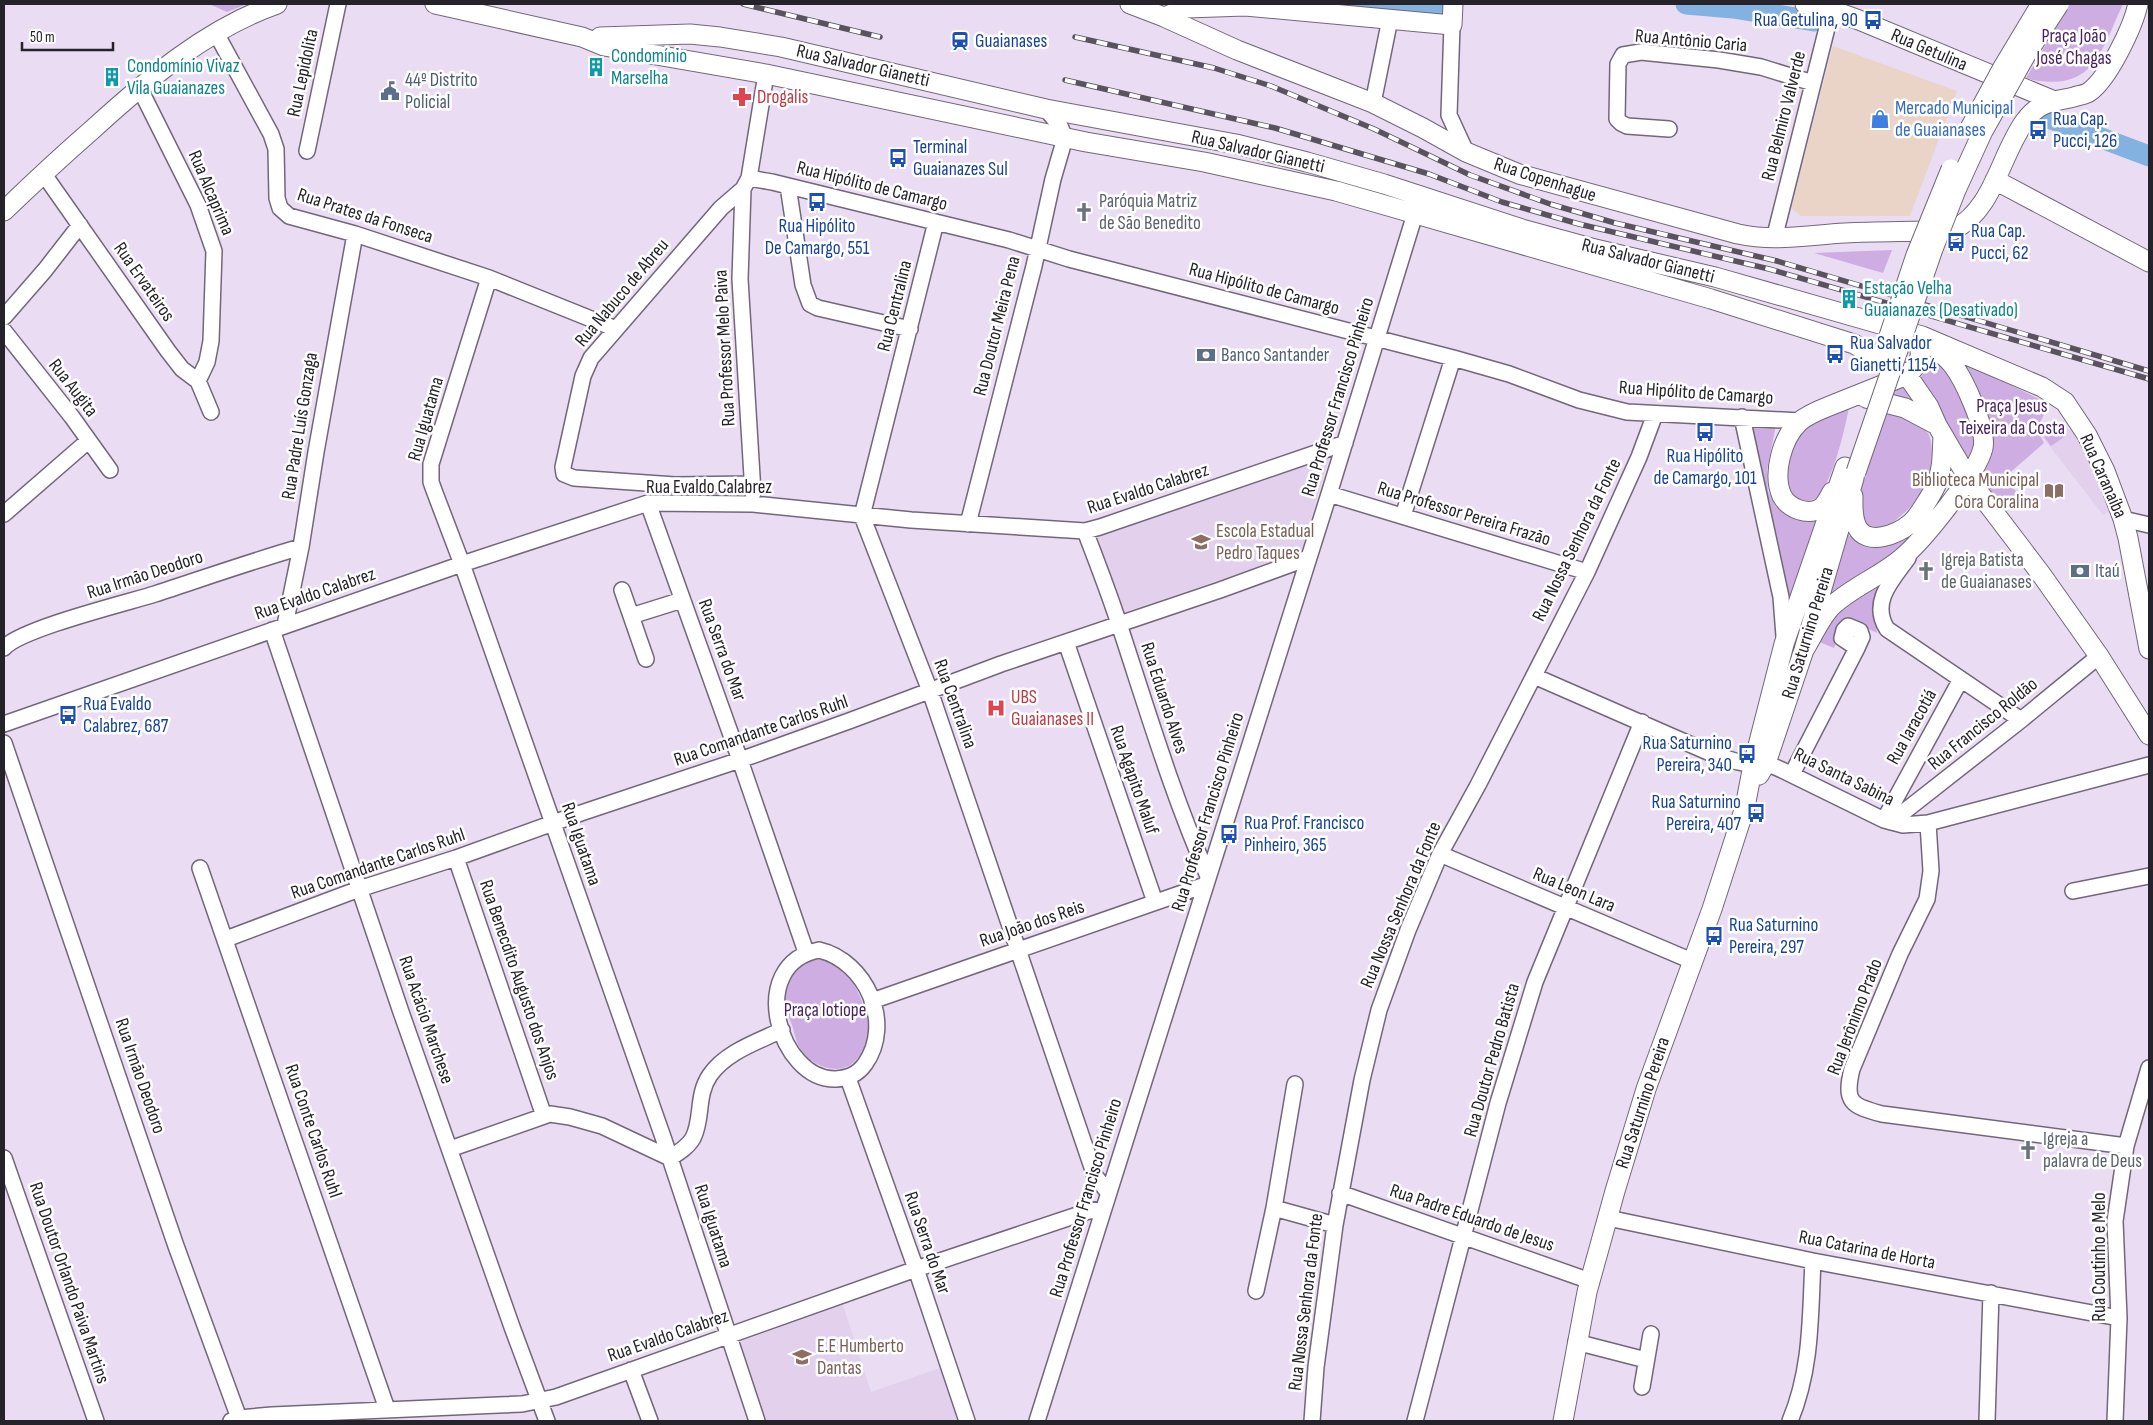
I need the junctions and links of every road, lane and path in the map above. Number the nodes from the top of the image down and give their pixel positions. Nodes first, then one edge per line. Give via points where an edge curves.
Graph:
1 (277, 4) edge
2 (338, 4) edge
3 (434, 4) edge
4 (1130, 4) edge
5 (1804, 4) edge
6 (2041, 4) edge
7 (2060, 4) edge
8 (2138, 4) edge
9 (1832, 7) edge
10 (1453, 15) edge
11 (1164, 17) junction
12 (1390, 19) junction
13 (216, 33) junction
14 (582, 37) junction
15 (788, 48) junction
16 (766, 74) junction
17 (1813, 83) junction
18 (139, 87) junction
19 (2026, 90) junction
20 (2052, 100) junction
21 (1373, 103) junction
22 (1046, 108) junction
23 (1449, 115) junction
24 (2025, 122) junction
25 (1423, 128) junction
26 (1669, 129) dead end
27 (1065, 138) junction
28 (307, 151) dead end
29 (1466, 152) junction
30 (43, 173) junction
31 (1995, 180) junction
32 (746, 184) junction
33 (788, 186) junction
34 (4, 212) edge
35 (1415, 214) junction
36 (936, 222) junction
37 (80, 224) junction
38 (355, 234) junction
39 (1774, 239) junction
40 (1037, 250) junction
41 (2149, 262) edge
42 (489, 278) junction
43 (4, 316) edge
44 (616, 329) junction
45 (910, 329) junction
46 (4, 331) edge
47 (1918, 335) junction
48 (1376, 339) junction
49 (1453, 358) junction
50 (1907, 375) junction
51 (198, 381) junction
52 (1852, 397) junction
53 (211, 412) dead end
54 (1655, 414) junction
55 (1742, 417) junction
56 (1800, 421) junction
57 (1940, 431) junction
58 (88, 441) junction
59 (1345, 443) junction
60 (110, 470) dead end
61 (1849, 473) junction
62 (1968, 478) junction
63 (753, 484) junction
64 (1329, 494) junction
65 (648, 503) junction
66 (753, 504) junction
67 (4, 514) edge
68 (862, 516) junction
69 (1404, 516) junction
70 (2123, 518) junction
71 (968, 524) junction
72 (2149, 525) edge
73 (1086, 531) junction
74 (1919, 543) junction
75 (301, 547) junction
76 (1308, 558) junction
77 (462, 564) junction
78 (1587, 572) junction
79 (622, 590) dead end
80 (682, 600) junction
81 (631, 616) junction
82 (1119, 624) junction
83 (278, 628) junction
84 (1066, 642) junction
85 (1784, 644) junction
86 (4, 648) edge
87 (1857, 648) dead end
88 (2149, 649) edge
89 (1804, 650) junction
90 (2099, 656) junction
91 (646, 659) dead end
92 (1534, 676) junction
93 (1961, 678) junction
94 (930, 691) junction
95 (2021, 720) junction
96 (1642, 722) junction
97 (4, 724) edge
98 (2149, 735) edge
99 (4, 744) edge
100 (740, 760) junction
101 (1760, 764) junction
102 (2149, 765) edge
103 (1792, 774) junction
104 (1887, 821) junction
105 (552, 823) junction
106 (1928, 823) junction
107 (1440, 854) junction
108 (456, 858) junction
109 (200, 868) dead end
110 (2149, 876) edge
111 (1207, 881) junction
112 (359, 889) junction
113 (2073, 891) dead end
114 (1155, 902) junction
115 (1566, 908) junction
116 (226, 939) junction
117 (1019, 949) junction
118 (806, 952) junction
119 (1692, 961) junction
120 (872, 1001) junction
121 (782, 1030) junction
122 (2149, 1068) edge
123 (848, 1078) junction
124 (1295, 1084) dead end
125 (544, 1116) junction
126 (2126, 1146) junction
127 (450, 1149) junction
128 (4, 1158) edge
129 (670, 1158) junction
130 (1108, 1192) junction
131 (1340, 1193) junction
132 (1274, 1208) junction
133 (1103, 1209) junction
134 (1608, 1218) junction
135 (1335, 1225) junction
136 (1464, 1236) junction
137 (1813, 1261) junction
138 (916, 1269) junction
139 (1590, 1281) junction
140 (1256, 1291) dead end
141 (1991, 1293) junction
142 (2119, 1318) junction
143 (1651, 1334) dead end
144 (729, 1337) junction
145 (1576, 1342) junction
146 (1646, 1360) junction
147 (631, 1370) junction
148 (1642, 1387) dead end
149 (539, 1400) junction
150 (387, 1409) junction
151 (1313, 1418) edge
152 (237, 1420) edge
153 (96, 1421) edge
154 (547, 1421) edge
155 (650, 1421) edge
156 (758, 1421) edge
157 (967, 1421) edge
158 (1037, 1421) edge
159 (1415, 1421) edge
160 (1563, 1421) edge
161 (1790, 1421) edge
162 (1987, 1421) edge
163 (2115, 1421) edge

1 - 13 main road
2 - 28 street, Rua Lepidolita
3 - 14 main road, Rua Salvador Gianetti
4 - 11 main road, Rua Copenhague
5 - 9 main road, Rua Getulina
6 - 61 main road, bridge via 2002,68 1944,184 1916,256
7 - 61 main road, bridge via 2024,58 1983,131 1956,190
8 - 20 main road via 2106,75 2088,93
9 - 17 street, Rua Belmiro Valverde
9 - 19 main road, Rua Getulina
10 - 12 main road
10 - 23 street
11 - 12 main road via 1187,8 1245,6
11 - 21 main road, Rua Copenhague via 1237,50
12 - 21 street
13 - 18 main road
13 - 38 street, Rua Prates da Fonseca via 271,134 276,149 280,208 289,216
14 - 15 main road, Rua Salvador Gianetti via 690,34
14 - 16 main road, Rua Salvador Gianetti via 604,46
15 - 16 main road via 772,59
15 - 22 main road, Rua Salvador Gianetti
16 - 27 main road, Rua Salvador Gianetti
16 - 32 street, Rua Professor Melo Paiva
17 - 26 street, Rua Antônio Caria via 1761,67 1718,60 1641,52 1623,55 1618,64 1618,118 1621,123
17 - 39 street, Rua Belmiro Valverde
18 - 30 main road
18 - 51 street, Rua Alcaprima via 198,205 214,251 211,341 207,362
19 - 20 main road, Rua Getulina
19 - 24 main road
20 - 24 main road via 2043,104
21 - 25 main road, Rua Copenhague
22 - 27 street
22 - 47 main road, Rua Salvador Gianetti via 1227,142 1307,162 1525,230 1724,279
23 - 25 street via 1436,127
23 - 29 street
24 - 31 main road
25 - 29 main road, Rua Copenhague
27 - 35 main road, Rua Salvador Gianetti via 1270,176
27 - 40 street, Rua Doutor Meira Pena
29 - 39 main road, Rua Copenhague via 1519,174 1578,191 1738,234
30 - 34 main road
30 - 37 street, Rua Ervateiros
31 - 39 main road, Rua Copenhague via 1974,214 1952,230 1843,233
31 - 41 main road
32 - 33 street, Rua Hipólito de Camargo
32 - 44 street, Rua Nabuco de Abreu via 721,208
32 - 63 street, Rua Professor Melo Paiva via 740,279
33 - 36 street, Rua Hipólito de Camargo
33 - 45 street via 803,285 810,304
35 - 48 street, Rua Professor Francisco Pinheiro
35 - 50 main road, Rua Salvador Gianetti via 1825,334 1854,344
36 - 40 street, Rua Hipólito de Camargo
36 - 45 street, Rua Centralina
37 - 43 street
37 - 51 street, Rua Ervateiros via 168,351 182,369
38 - 42 street, Rua Prates da Fonseca
38 - 75 street, Rua Padre Luís Gonzaga
40 - 48 street, Rua Hipólito de Camargo
40 - 71 street, Rua Doutor Meira Pena
42 - 44 street, Rua Prates da Fonseca
42 - 77 street, Rua Iguatama via 431,464 431,482
44 - 63 street, Rua Nabuco de Abreu via 591,358 583,376 563,464 564,474 574,478 640,484
45 - 68 street, Rua Centralina
46 - 58 street, Rua Augita
47 - 50 main road via 1920,357
47 - 62 main road via 1952,364 1983,432 1983,449
47 - 70 main road, Rua Caranaíba via 2042,387 2065,402 2105,471
48 - 49 street, Rua Hipólito de Camargo
48 - 59 street, Rua Professor Francisco Pinheiro
49 - 54 street, Rua Hipólito de Camargo via 1509,374 1579,400 1628,412
49 - 69 street
50 - 52 main road
50 - 57 main road via 1929,407
51 - 53 street, Rua Ervateiros
52 - 56 main road
52 - 57 main road via 1893,404 1914,412
54 - 55 street, Rua Hipólito de Camargo
54 - 78 street, Rua Nossa Senhora da Fonte via 1639,458
55 - 56 street, Rua Hipólito de Camargo
55 - 85 street, Rua Saturnino Pereira via 1781,597
56 - 61 main road via 1790,433 1778,470 1782,495 1788,504 1804,511 1820,509
57 - 61 main road via 1941,472 1935,487 1913,522 1897,533 1880,538 1868,536 1857,528
57 - 62 main road
58 - 60 street, Rua Augita
58 - 67 street
59 - 64 street, Rua Professor Francisco Pinheiro
59 - 73 street, Rua Evaldo Calabrez
61 - 85 main road, Rua Saturnino Pereira
61 - 89 main road, Rua Saturnino Pereira
62 - 74 main road
62 - 90 main road
63 - 66 street, Rua Professor Melo Paiva
64 - 69 street, Rua Professor Pereira Frazão
64 - 76 street, Rua Professor Francisco Pinheiro
65 - 66 street, Rua Evaldo Calabrez
65 - 77 street, Rua Evaldo Calabrez
65 - 80 street, Rua Serra do Mar
66 - 68 street, Rua Evaldo Calabrez
68 - 71 street, Rua Evaldo Calabrez
68 - 94 street, Rua Centralina
69 - 78 street, Rua Professor Pereira Frazão
70 - 72 street
70 - 88 main road, Rua Caranaíba
71 - 73 street, Rua Evaldo Calabrez
73 - 82 street, Rua Eduardo Alves
74 - 89 main road via 1889,568 1831,606
74 - 93 street via 1882,599 1881,620 1887,629
75 - 83 street, Rua Padre Luís Gonzaga
75 - 86 street, Rua Irmão Deodoro via 44,628 19,637
76 - 82 street, Rua Comandante Carlos Ruhl
76 - 111 street, Rua Professor Francisco Pinheiro
77 - 83 street, Rua Evaldo Calabrez
77 - 105 street, Rua Iguatama
78 - 92 street, Rua Nossa Senhora da Fonte
79 - 81 street
80 - 81 street
80 - 100 street, Rua Serra do Mar
81 - 91 street
82 - 84 street, Rua Comandante Carlos Ruhl
82 - 111 street, Rua Eduardo Alves via 1137,685
83 - 97 street, Rua Evaldo Calabrez
83 - 112 street, Rua Acácio Marchese
84 - 94 street, Rua Comandante Carlos Ruhl
84 - 114 street, Rua Agapito Maluf
85 - 101 main road, Rua Saturnino Pereira
87 - 103 street
89 - 101 main road, Rua Saturnino Pereira
90 - 95 street, Rua Francisco Roldão
90 - 98 main road
92 - 96 street, Rua Santa Sabina
92 - 107 street, Rua Nossa Senhora da Fonte
93 - 95 street
93 - 104 street, Rua Iaracotiá
94 - 100 street, Rua Comandante Carlos Ruhl
94 - 117 street, Rua Centralina
95 - 104 street, Rua Francisco Roldão
96 - 101 street, Rua Santa Sabina via 1710,753
96 - 115 street, Rua Doutor Pedro Batista
99 - 152 street, Rua Irmão Deodoro
100 - 105 street, Rua Comandante Carlos Ruhl
100 - 118 street, Rua Serra do Mar
101 - 103 street, Rua Santa Sabina
101 - 119 main road, Rua Saturnino Pereira
102 - 106 street, Rua Santa Sabina
103 - 104 street, Rua Santa Sabina
104 - 106 street, Rua Santa Sabina via 1903,825
105 - 108 street, Rua Comandante Carlos Ruhl
105 - 129 street, Rua Iguatama
106 - 126 street, Rua Jerônimo Prado via 1931,872 1927,899 1900,954 1852,1069 1848,1084 1852,1103 1882,1114
107 - 115 street, Rua Leon Lara
107 - 131 street, Rua Nossa Senhora da Fonte via 1379,1010
108 - 112 street, Rua Comandante Carlos Ruhl
108 - 125 street, Rua Benecdito Augusto dos Anjos
109 - 116 street, Rua Conte Carlos Ruhl
110 - 113 street
111 - 114 street, Rua João dos Reis
111 - 130 street, Rua Professor Francisco Pinheiro
112 - 116 street, Rua Comandante Carlos Ruhl
112 - 127 street, Rua Acácio Marchese
114 - 117 street, Rua João dos Reis
115 - 119 street, Rua Leon Lara
115 - 136 street, Rua Doutor Pedro Batista via 1523,1019
116 - 150 street, Rua Conte Carlos Ruhl
117 - 120 street, Rua João dos Reis
117 - 130 street, Rua Centralina via 1095,1176
118 - 120 street via 819,950 837,955 858,974
118 - 121 street via 787,968 778,986 776,1006
119 - 134 main road, Rua Saturnino Pereira via 1646,1089
120 - 123 street via 876,1016 873,1048 865,1064
121 - 123 street via 801,1065 816,1076
121 - 129 street via 744,1048 716,1069 702,1090 693,1138
122 - 126 street, Rua Coutinho e Melo
123 - 138 street, Rua Serra do Mar
124 - 132 street
125 - 127 street
125 - 129 street via 589,1122
126 - 142 street, Rua Coutinho e Melo via 2115,1221
127 - 149 street, Rua Acácio Marchese
128 - 153 street, Rua Doutor Orlando Paiva Martins
129 - 144 street, Rua Iguatama
130 - 133 street, Rua Professor Francisco Pinheiro
131 - 135 street, Rua Nossa Senhora da Fonte
131 - 136 street, Rua Padre Eduardo de Jesus
132 - 135 street
132 - 140 street
133 - 138 street, Rua Evaldo Calabrez
133 - 158 street, Rua Professor Francisco Pinheiro
134 - 137 street, Rua Catarina de Horta
134 - 139 main road, Rua Saturnino Pereira
135 - 151 street, Rua Nossa Senhora da Fonte via 1317,1357
136 - 139 street, Rua Padre Eduardo de Jesus
136 - 159 street, Rua Doutor Pedro Batista
137 - 141 street, Rua Catarina de Horta
137 - 161 street via 1808,1359 1800,1398
138 - 144 street, Rua Evaldo Calabrez
138 - 157 street, Rua Serra do Mar
139 - 145 main road, Rua Saturnino Pereira
141 - 142 street, Rua Catarina de Horta
141 - 162 street
142 - 163 street, Rua Coutinho e Melo
143 - 146 street
144 - 147 street, Rua Evaldo Calabrez
144 - 156 street, Rua Iguatama
145 - 146 street
145 - 160 main road, Rua Saturnino Pereira
146 - 148 street
147 - 149 street, Rua Evaldo Calabrez
147 - 155 street
149 - 150 street, Rua Evaldo Calabrez via 519,1404
149 - 154 street, Rua Acácio Marchese
150 - 152 street, Rua Evaldo Calabrez

